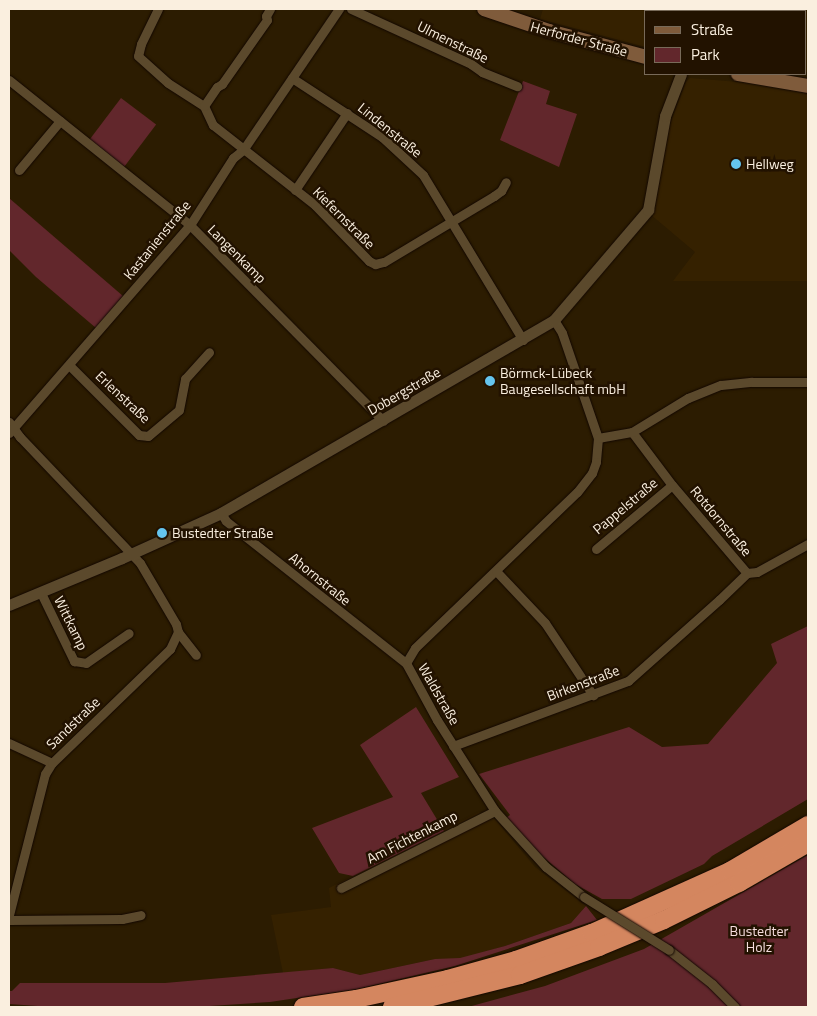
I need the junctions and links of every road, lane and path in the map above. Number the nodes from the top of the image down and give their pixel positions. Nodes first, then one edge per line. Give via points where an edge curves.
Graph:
1 (158, 9) edge
2 (270, 9) edge
3 (339, 9) edge
4 (351, 9) edge
5 (484, 9) edge
6 (644, 56) edge
7 (680, 75) edge
8 (744, 75) edge
9 (789, 75) edge
10 (292, 78) junction
11 (9, 80) edge
12 (808, 80) edge
13 (517, 86) dead end
14 (808, 86) edge
15 (204, 106) junction
16 (347, 113) junction
17 (60, 121) junction
18 (243, 150) junction
19 (19, 170) dead end
20 (506, 182) dead end
21 (295, 190) junction
22 (452, 222) junction
23 (190, 225) junction
24 (554, 320) junction
25 (523, 340) junction
26 (208, 352) dead end
27 (69, 365) junction
28 (808, 382) edge
29 (382, 421) junction
30 (11, 427) edge
31 (632, 432) junction
32 (598, 438) junction
33 (672, 485) junction
34 (221, 513) junction
35 (808, 544) edge
36 (596, 549) dead end
37 (132, 554) junction
38 (496, 571) junction
39 (747, 573) junction
40 (41, 592) junction
41 (9, 605) edge
42 (178, 632) junction
43 (129, 633) dead end
44 (196, 655) dead end
45 (406, 663) junction
46 (594, 694) junction
47 (9, 744) edge
48 (453, 746) junction
49 (52, 763) junction
50 (495, 811) junction
51 (808, 825) edge
52 (808, 843) edge
53 (341, 888) dead end
54 (9, 915) edge
55 (141, 916) dead end
56 (9, 920) edge
57 (303, 1007) edge
58 (392, 1007) edge
59 (735, 1007) edge

1 - 15 street via 138,56 168,83
2 - 15 street via 261,28
3 - 10 street, Kastanienstraße
4 - 13 street, Ulmenstraße
5 - 6 main road, Herforder Straße
7 - 24 street, Dobergstraße via 665,116 648,210
8 - 14 main road
9 - 12 main road
10 - 16 street, Lindenstraße
10 - 18 street, Kastanienstraße
11 - 17 street, Langenkamp
15 - 18 street, Kiefernstraße via 213,125
16 - 21 street, Kiefernstraße
16 - 22 street, Lindenstraße via 407,158 423,175
17 - 19 street
17 - 23 street, Langenkamp
18 - 21 street, Kiefernstraße
18 - 23 street, Kastanienstraße via 233,158
20 - 22 street via 501,191
21 - 22 street, Kiefernstraße via 328,219 363,257 375,264 384,262
22 - 25 street, Lindenstraße
23 - 27 street, Kastanienstraße
23 - 29 street, Langenkamp
24 - 25 street, Dobergstraße
24 - 32 street, Waldstraße via 562,333
25 - 29 street, Dobergstraße
26 - 27 street, Erlenstraße via 185,380 179,410 148,436 139,435
27 - 30 street, Kastanienstraße
28 - 31 street via 721,385 688,398
29 - 34 street, Dobergstraße
30 - 37 street
31 - 32 street
31 - 33 street, Rotdornstraße
32 - 38 street, Waldstraße via 596,462 586,482
33 - 36 street, Pappelstraße
33 - 39 street, Rotdornstraße
34 - 37 street, Dobergstraße
34 - 45 street, Ahornstraße via 226,521
35 - 39 street, Rotdornstraße via 757,572
37 - 40 street, Dobergstraße
37 - 42 street
38 - 45 street, Waldstraße via 415,648
38 - 46 street via 545,623
39 - 46 street, Birkenstraße via 628,681
40 - 41 street, Dobergstraße
40 - 43 street, Wittkamp via 74,661 86,663
42 - 44 street
42 - 49 street, Sandstraße via 170,649
45 - 48 street, Waldstraße
46 - 48 street, Birkenstraße
47 - 49 street
48 - 50 street, Waldstraße
49 - 54 street, Sandstraße via 46,774
50 - 53 street, Am Fichtenkamp
50 - 59 street, Waldstraße, bridge via 546,867 584,896 669,950
51 - 57 highway via 730,870 592,933 516,960 448,979
52 - 58 highway via 739,883 607,944 520,975
55 - 56 street

